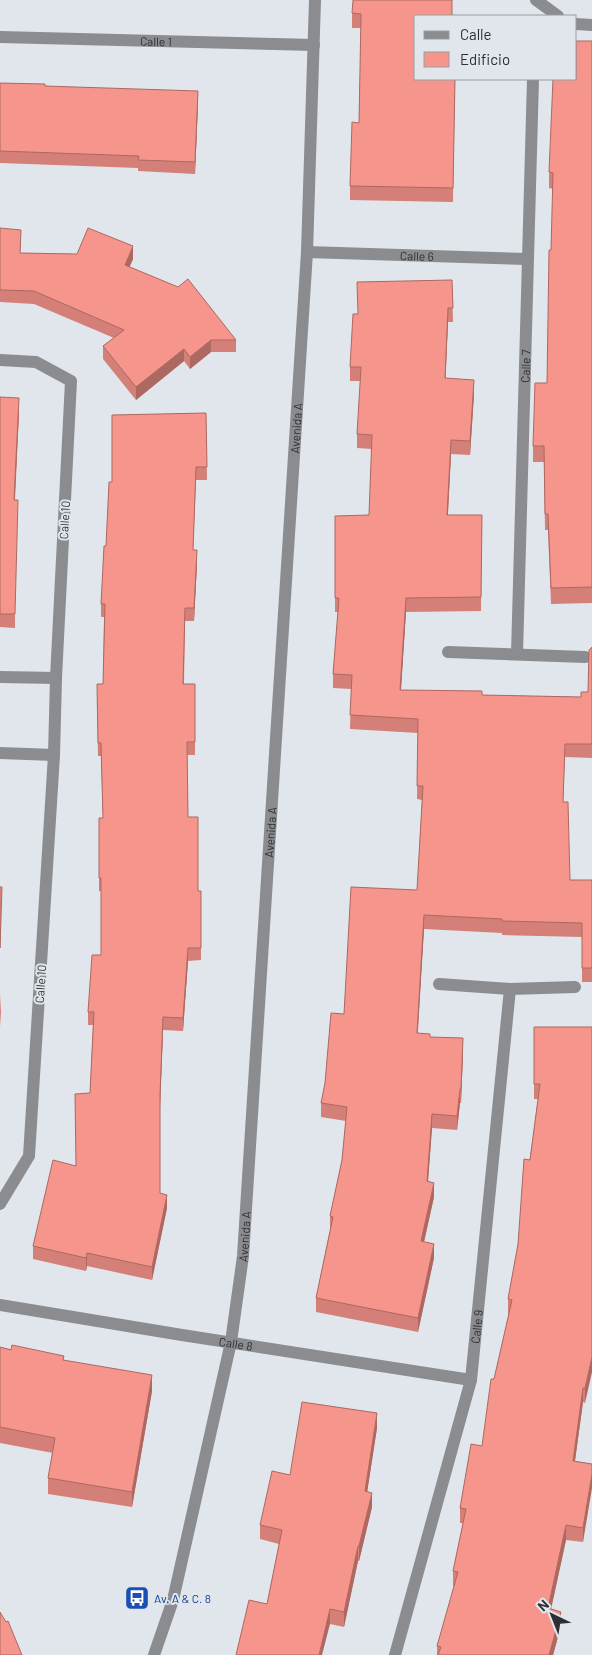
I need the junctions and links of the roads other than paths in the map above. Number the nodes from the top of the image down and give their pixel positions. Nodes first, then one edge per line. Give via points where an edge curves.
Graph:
1 (315, 0) edge
2 (536, 0) edge
3 (557, 15) edge
4 (577, 24) edge
5 (592, 25) edge
6 (0, 37) edge
7 (314, 45) junction
8 (533, 80) edge
9 (307, 252) junction
10 (527, 259) junction
11 (0, 360) edge
12 (448, 652) dead end
13 (517, 654) junction
14 (585, 657) dead end
15 (0, 677) edge
16 (56, 678) junction
17 (0, 753) edge
18 (54, 755) junction
19 (439, 984) dead end
20 (575, 987) dead end
21 (510, 988) junction
22 (0, 1204) edge
23 (0, 1305) edge
24 (231, 1342) junction
25 (472, 1380) junction
26 (154, 1655) edge
27 (395, 1655) edge

1 - 7 street, Avenida A
2 - 3 street
4 - 5 street
6 - 7 street, Calle 1
7 - 9 street, Avenida A
8 - 10 street, Calle 7
9 - 10 street, Calle 6
9 - 24 street, Avenida A via 243,1256
10 - 13 street, Calle 7
11 - 16 street, Calle 10 via 36,362 72,381
12 - 13 street
13 - 14 street
15 - 16 street
16 - 18 street, Calle 10
17 - 18 street
18 - 22 street, Calle 10 via 29,1156
19 - 21 street
20 - 21 street
21 - 25 street, Calle 9
23 - 24 street, Calle 8
24 - 25 street, Calle 8
24 - 26 street, Avenida A via 173,1600
25 - 27 street, Calle 9

